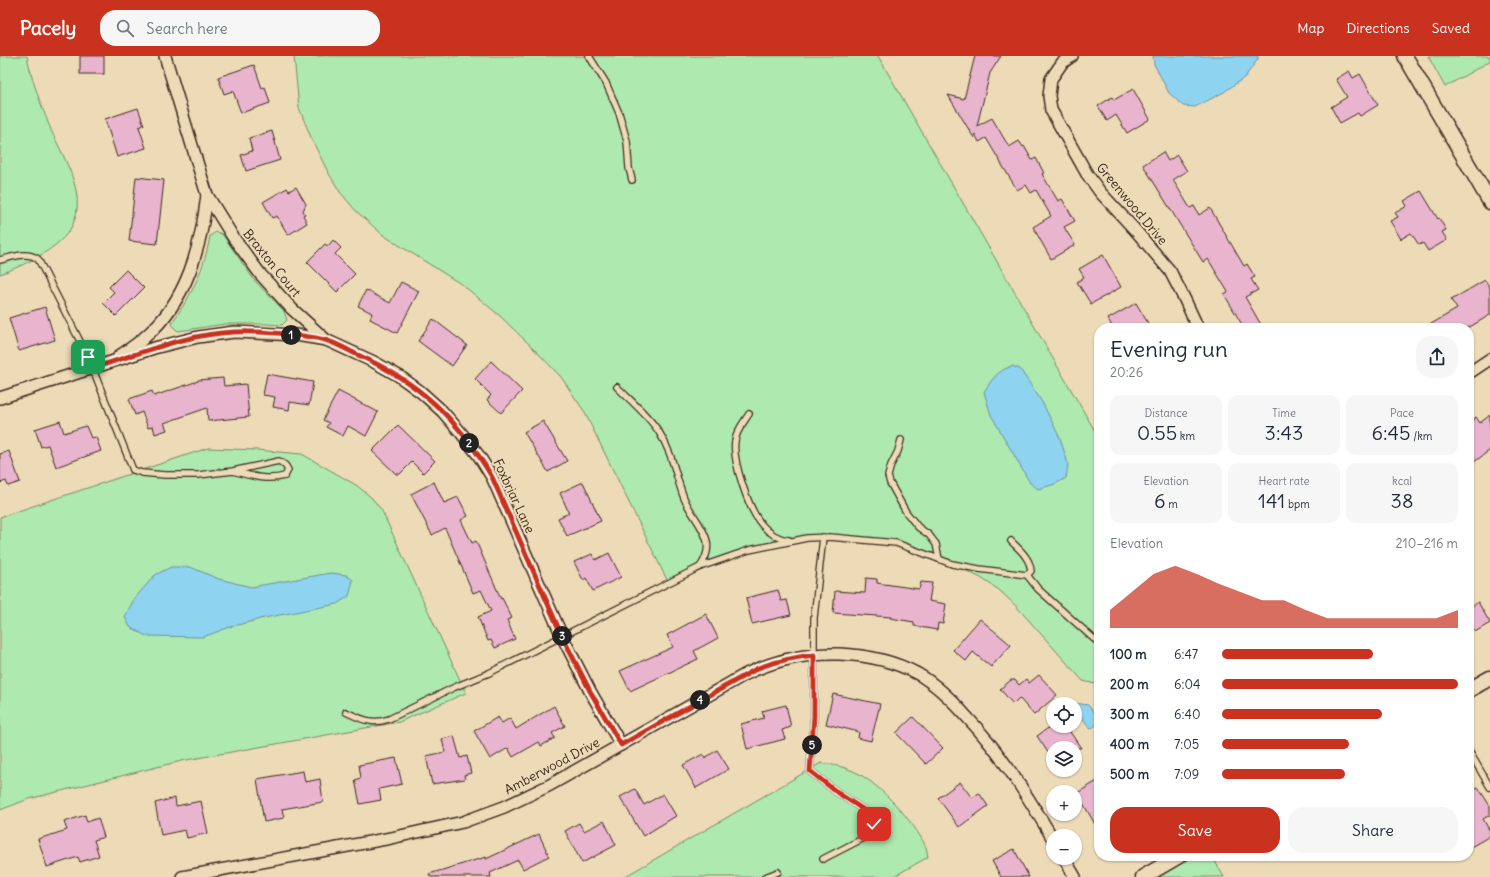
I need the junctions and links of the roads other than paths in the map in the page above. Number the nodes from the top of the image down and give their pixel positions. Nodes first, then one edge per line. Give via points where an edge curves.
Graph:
1 (165, 56) edge
2 (589, 56) edge
3 (1072, 56) edge
4 (1405, 56) edge
5 (632, 180) dead end
6 (207, 195) junction
7 (1490, 202) edge
8 (0, 260) edge
9 (1196, 323) edge
10 (326, 340) junction
11 (1490, 359) edge
12 (110, 363) junction
13 (93, 368) junction
14 (1474, 370) edge
15 (617, 387) dead end
16 (0, 398) edge
17 (749, 414) dead end
18 (901, 440) dead end
19 (233, 471) junction
20 (823, 537) junction
21 (796, 540) junction
22 (1011, 541) dead end
23 (940, 559) junction
24 (700, 567) junction
25 (1027, 575) junction
26 (562, 636) junction
27 (1094, 639) edge
28 (814, 655) junction
29 (1490, 678) edge
30 (1474, 687) edge
31 (346, 712) dead end
32 (621, 745) junction
33 (1474, 760) edge
34 (1490, 787) edge
35 (1047, 829) edge
36 (823, 859) dead end
37 (1170, 861) edge
38 (1068, 865) edge
39 (778, 872) dead end
40 (182, 877) edge
41 (767, 877) edge
42 (1075, 877) edge
43 (1143, 877) edge

1 - 6 street, Braxton Court
2 - 5 lane via 606,83 618,113 627,141
3 - 9 street, Greenwood Drive via 1062,63 1051,79 1051,110 1086,174 1170,271
4 - 7 street
6 - 10 street, Braxton Court via 261,275
6 - 12 street, Braxton Court via 204,226 196,256 175,302 147,336
8 - 13 lane via 32,254 38,258
10 - 12 street, Foxbriar Lane via 234,332 198,337
10 - 26 street, Foxbriar Lane via 399,376 442,411 462,434 492,477
11 - 14 street
12 - 13 street, Foxbriar Lane
13 - 16 street, Foxbriar Lane
13 - 19 lane via 133,470 165,475
15 - 24 lane via 649,419 669,449 684,498 702,528 707,542 707,552
17 - 21 lane via 735,440 735,454 752,509 762,525 774,535 782,540
18 - 23 lane via 888,476 890,483 906,512 936,544
19 - 19 lane via 261,478 275,478 285,476 288,470 279,461
20 - 21 lane
20 - 23 lane via 896,543
20 - 28 lane via 814,618
21 - 24 lane via 749,550
22 - 25 lane via 1025,554 1031,571
23 - 25 lane via 979,569
24 - 26 lane
25 - 27 lane via 1038,589
26 - 31 lane via 389,719 380,722 365,720
26 - 32 street, Foxbriar Lane
28 - 32 street, Amberwood Drive via 758,668
28 - 35 street, Amberwood Drive via 857,655 876,658 918,674 932,683 955,704 1000,755
28 - 36 lane via 814,716 810,771 867,812 874,824 864,838
29 - 30 street
32 - 40 street, Amberwood Drive via 521,799 462,822 391,838
33 - 34 lane
37 - 43 street
38 - 42 street
39 - 41 lane

